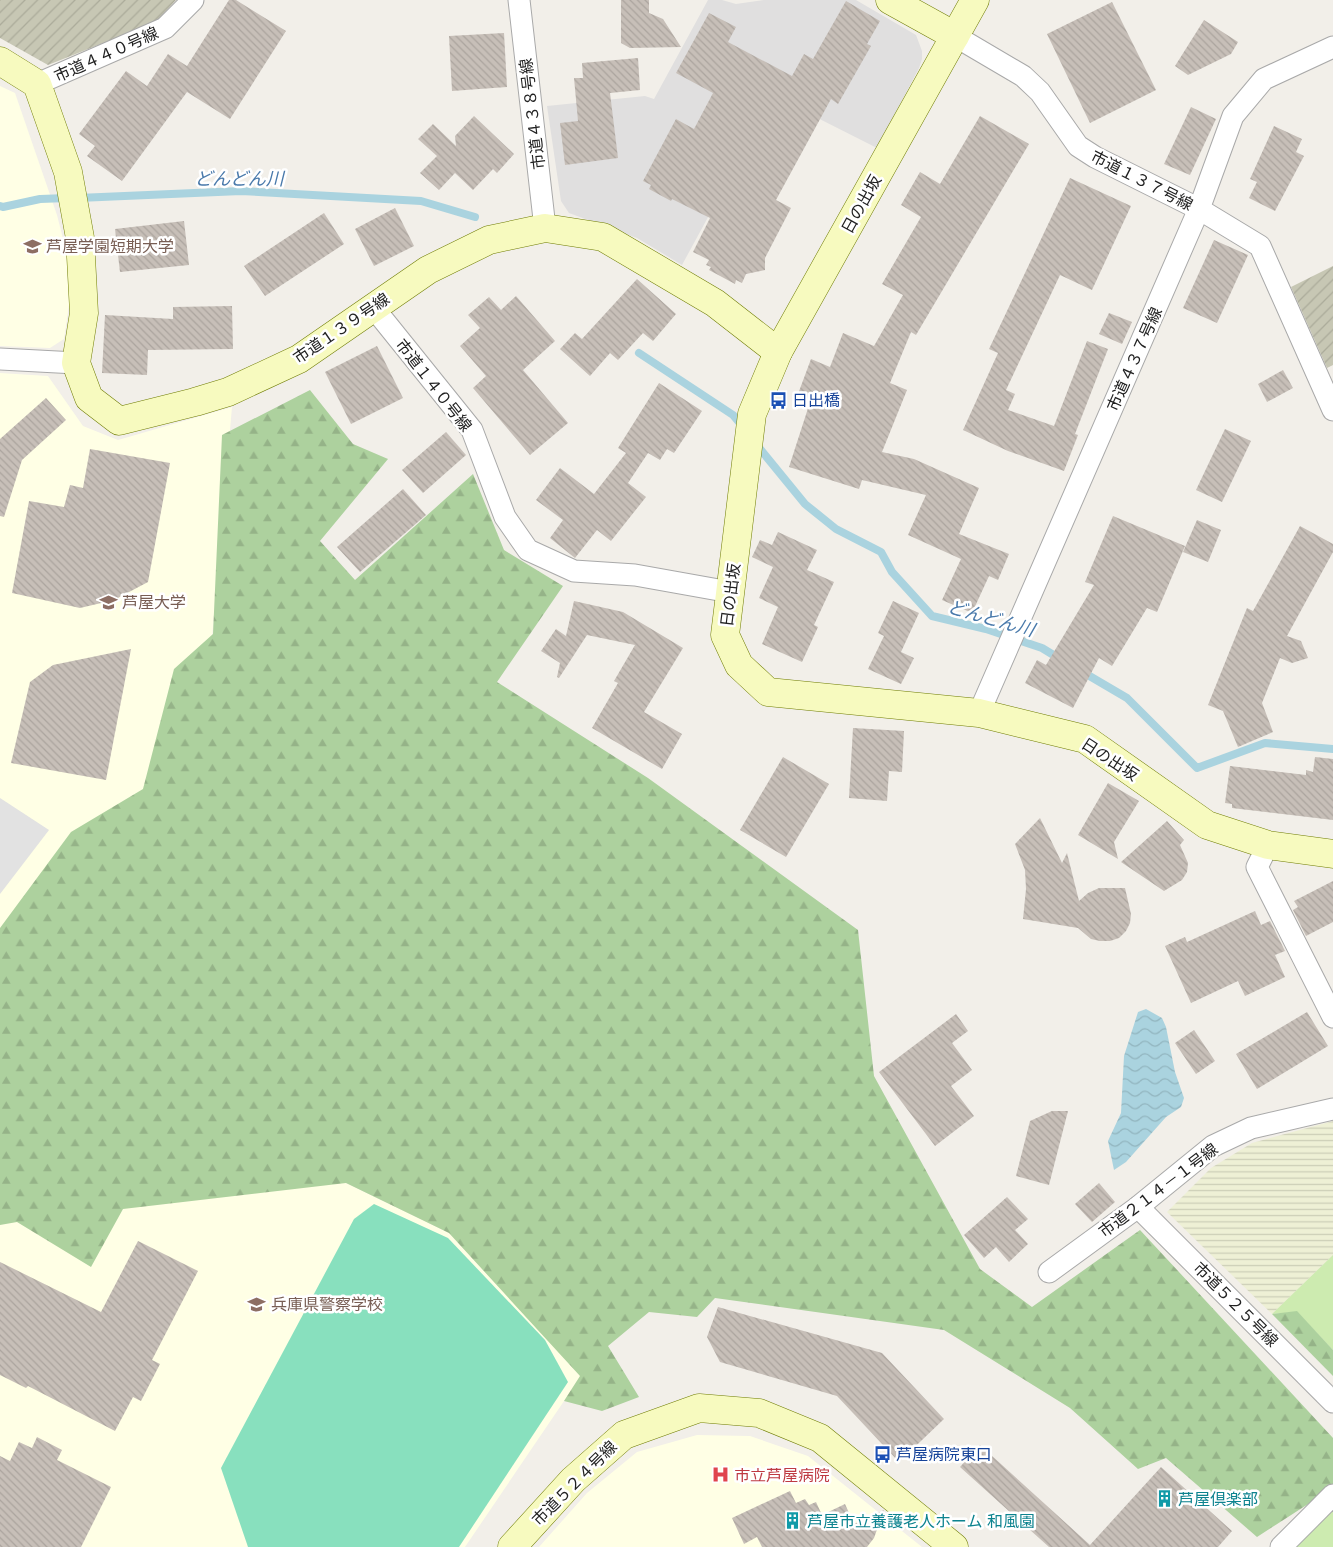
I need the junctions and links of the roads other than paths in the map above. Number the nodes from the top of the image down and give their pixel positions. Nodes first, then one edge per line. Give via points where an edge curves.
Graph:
1 (193, 0) edge
2 (518, 0) edge
3 (890, 0) edge
4 (974, 0) edge
5 (955, 36) junction
6 (1333, 47) edge
7 (0, 61) edge
8 (37, 84) junction
9 (1199, 209) junction
10 (545, 228) junction
11 (373, 307) junction
12 (778, 352) junction
13 (0, 359) edge
14 (76, 363) junction
15 (1333, 410) edge
16 (730, 592) junction
17 (979, 713) junction
18 (1268, 845) junction
19 (1333, 854) edge
20 (1333, 1017) edge
21 (1333, 1109) edge
22 (1138, 1207) junction
23 (1049, 1272) dead end
24 (1333, 1402) edge
25 (1333, 1495) edge
26 (512, 1547) edge
27 (954, 1547) edge
28 (1281, 1547) edge

1 - 8 street, 市道４４０号線 via 165,28
2 - 10 street, 市道４３８号線
3 - 5 street, 市道１３７号線
4 - 5 street, 日の出坂
5 - 9 street, 市道１３７号線 via 1023,76 1040,92 1078,146
5 - 12 street, 日の出坂
6 - 9 street, 市道４３７号線 via 1264,79 1233,116
7 - 8 street
8 - 14 street, 市道１３９号線 via 68,172 80,238 84,313
9 - 15 street, 市道１３７号線 via 1260,246
9 - 17 street, 市道４３７号線
10 - 11 street, 市道１３９号線 via 489,240 428,270
10 - 12 street, 市道１３９号線 via 603,237 715,303
11 - 14 street, 市道１３９号線 via 299,359 228,392 119,421 89,398
11 - 16 street, 市道１４０号線 via 472,430 505,516 528,550 574,571 635,575
12 - 16 street, 日の出坂 via 752,414
13 - 14 street
16 - 17 street, 日の出坂 via 725,635 739,665 768,692
17 - 18 street, 日の出坂 via 1085,739 1207,825
18 - 19 street, 日の出坂
18 - 20 street via 1257,867
21 - 22 street, 市道２１４－１号線 via 1251,1128 1213,1146
22 - 23 street, 市道２１４－１号線
22 - 24 street, 市道５２５号線
25 - 28 street
26 - 27 street, 市道５２４号線 via 573,1480 624,1435 699,1408 759,1413 820,1438

